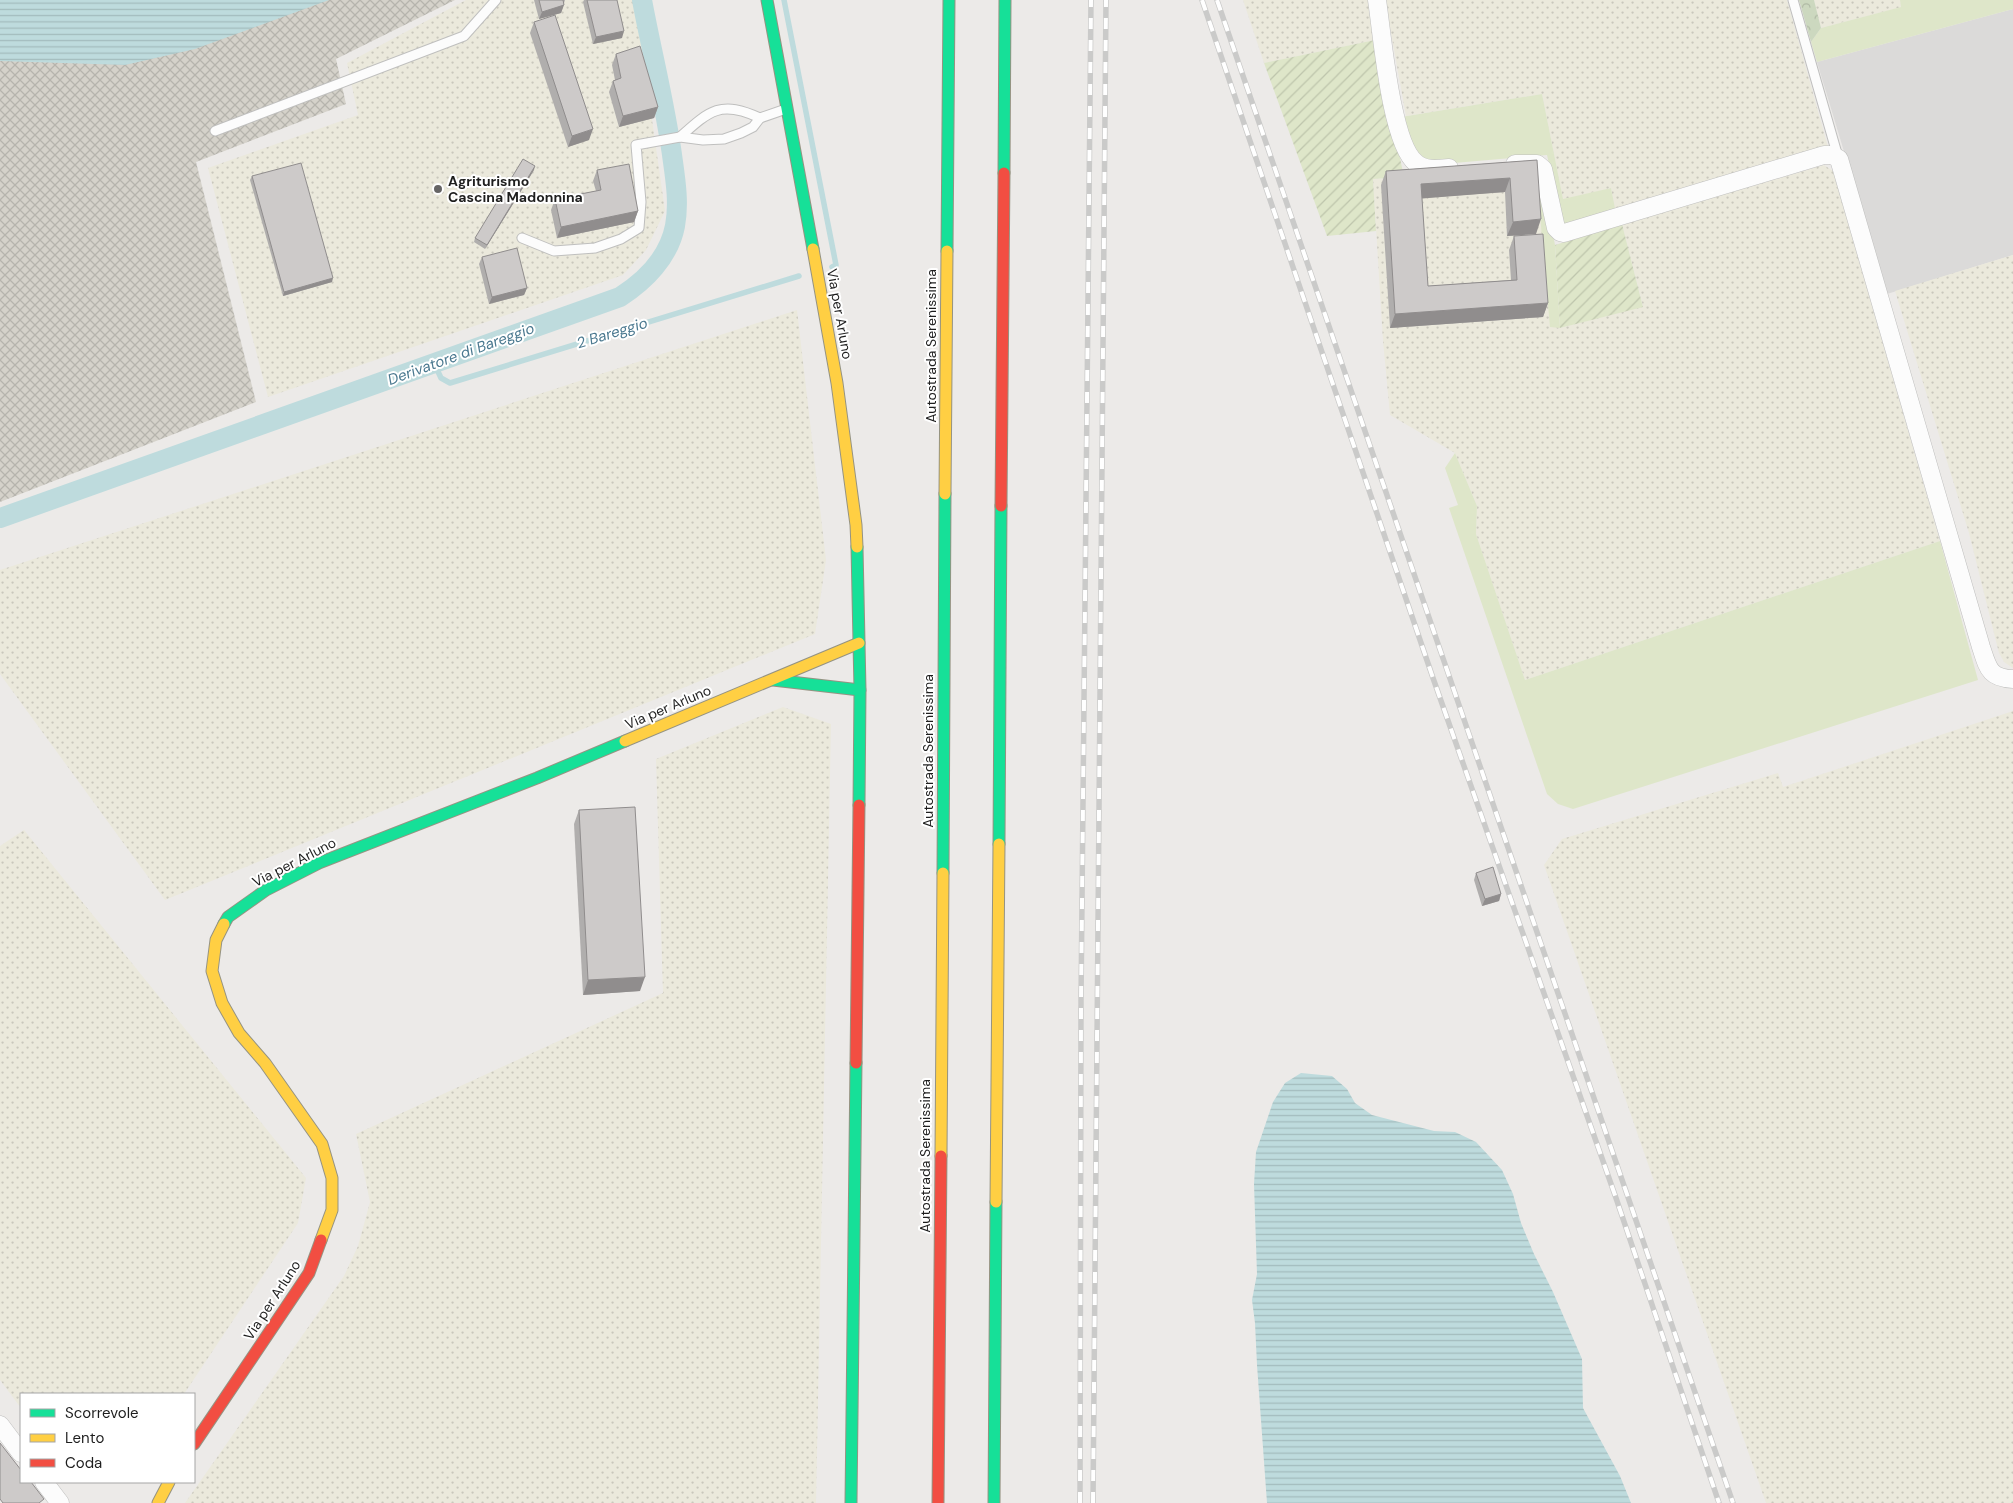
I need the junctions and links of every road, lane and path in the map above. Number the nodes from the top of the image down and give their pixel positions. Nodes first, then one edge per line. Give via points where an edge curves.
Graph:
1 (496, 0) edge
2 (767, 0) edge
3 (949, 0) edge
4 (1005, 0) edge
5 (1377, 0) edge
6 (1793, 0) edge
7 (787, 109) junction
8 (760, 118) junction
9 (215, 131) dead end
10 (680, 137) junction
11 (1839, 160) junction
12 (1500, 165) edge
13 (1461, 168) edge
14 (522, 238) dead end
15 (859, 640) junction
16 (2013, 679) edge
17 (770, 680) junction
18 (860, 690) junction
19 (0, 1425) edge
20 (195, 1443) edge
21 (20, 1452) edge
22 (45, 1483) edge
23 (168, 1483) edge
24 (60, 1503) edge
25 (158, 1503) edge
26 (851, 1503) edge
27 (938, 1503) edge
28 (994, 1503) edge

1 - 9 lane via 464,36
2 - 7 main road, Via per Arluno
3 - 27 main road, Autostrada Serenissima
4 - 28 main road
5 - 13 street via 1392,103 1409,156 1415,163 1432,169
6 - 11 lane
7 - 8 lane
7 - 15 main road, Via per Arluno via 837,383 856,525
8 - 10 lane via 753,127 724,139
8 - 10 lane via 728,108 700,119
10 - 14 lane via 636,145 641,202 639,228 621,239 595,248 554,251
11 - 12 street via 1832,155 1824,155 1564,233 1556,228 1543,169 1530,163
11 - 16 street via 1981,647 1989,670 1997,677
15 - 17 main road, Via per Arluno
15 - 18 main road
17 - 18 main road, Via per Arluno
17 - 20 main road, Via per Arluno via 537,778 319,863 266,890 228,917 216,940 212,971 222,1003 239,1033 322,1144 332,1178 332,1210 310,1273
18 - 26 main road
19 - 21 street
22 - 24 street
23 - 25 main road

